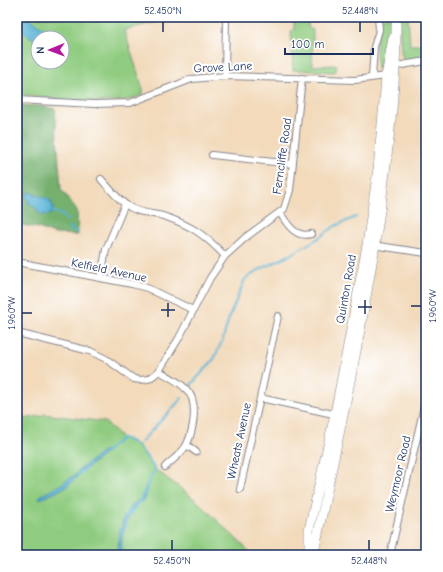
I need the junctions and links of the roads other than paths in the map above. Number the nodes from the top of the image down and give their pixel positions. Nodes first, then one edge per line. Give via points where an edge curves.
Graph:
1 (226, 17) edge
2 (378, 17) edge
3 (396, 22) edge
4 (426, 61) edge
5 (393, 63) junction
6 (225, 76) junction
7 (302, 78) junction
8 (372, 78) junction
9 (389, 82) junction
10 (17, 100) edge
11 (212, 155) dead end
12 (292, 164) junction
13 (101, 179) dead end
14 (125, 204) junction
15 (280, 213) junction
16 (307, 237) dead end
17 (371, 245) junction
18 (426, 253) edge
19 (225, 256) junction
20 (17, 262) edge
21 (101, 278) junction
22 (193, 310) junction
23 (278, 316) dead end
24 (17, 334) edge
25 (158, 370) junction
26 (260, 398) junction
27 (426, 398) edge
28 (339, 415) junction
29 (187, 445) junction
30 (196, 452) dead end
31 (165, 467) dead end
32 (240, 489) dead end
33 (310, 555) edge
34 (390, 555) edge

1 - 6 street
2 - 8 street via 379,30 374,47
3 - 5 street, Quinton Road
4 - 5 street
5 - 9 street, Quinton Road
5 - 9 street, Quinton Road
6 - 7 street, Grove Lane
6 - 10 street, Grove Lane via 192,79 130,103
7 - 8 street, Grove Lane
7 - 12 street, Ferncliffe Road
8 - 9 street, Grove Lane
9 - 17 street, Quinton Road
11 - 12 street
12 - 15 street, Ferncliffe Road via 290,190 284,209
13 - 14 street
14 - 19 street via 137,211 185,224 206,237
14 - 21 street via 106,249
15 - 16 street via 291,230
15 - 19 street, Ferncliffe Road
17 - 18 street
17 - 28 street, Quinton Road
19 - 22 street, Ferncliffe Road
20 - 21 street, Kelfield Avenue
21 - 22 street, Kelfield Avenue via 147,288
22 - 25 street, Ferncliffe Road via 179,338
23 - 26 street, Wheats Avenue
24 - 25 street, Ferncliffe Road via 90,351 134,379 148,380
25 - 29 street via 188,390 193,401 192,428
26 - 28 street, Wheats Avenue
26 - 32 street, Wheats Avenue
27 - 34 street, Weymoor Road
28 - 33 street, Quinton Road via 309,530
29 - 30 street
29 - 31 street

